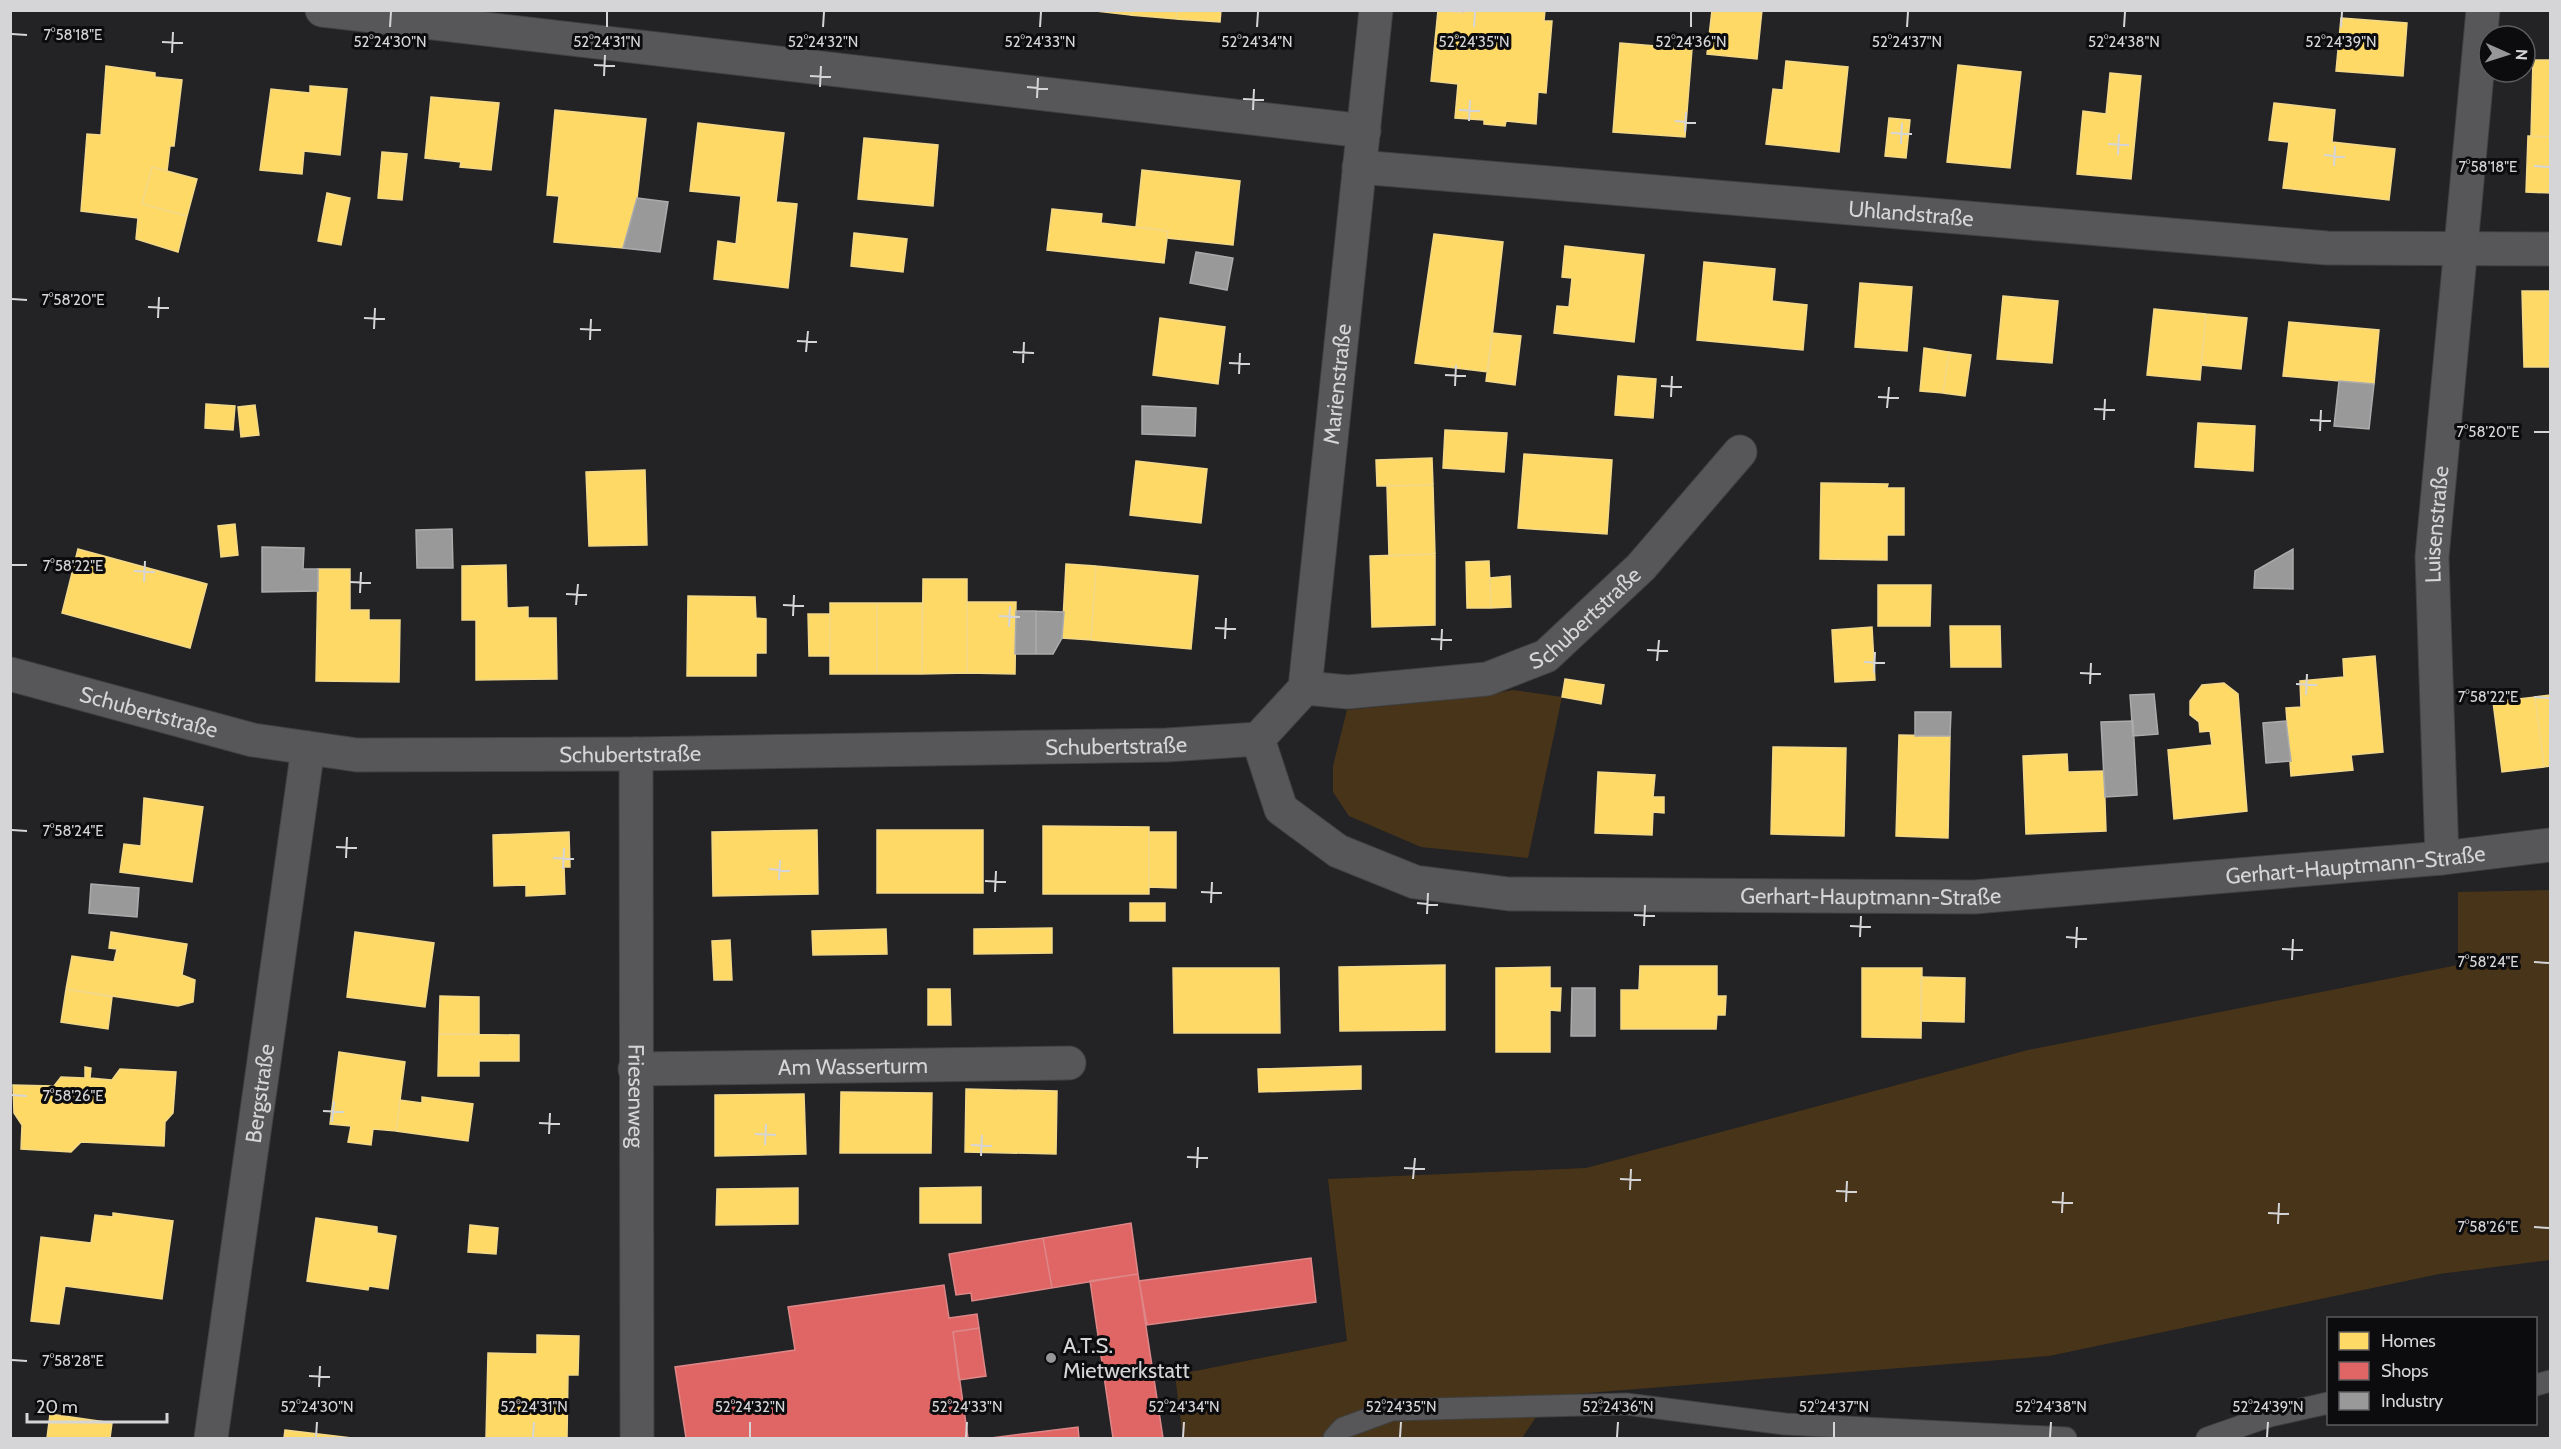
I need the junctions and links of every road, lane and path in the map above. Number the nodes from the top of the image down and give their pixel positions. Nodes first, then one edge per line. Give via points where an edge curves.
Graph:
1 (322, 10) edge
2 (1376, 10) edge
3 (2483, 10) edge
4 (1364, 131) junction
5 (1359, 167) junction
6 (2463, 248) junction
7 (2550, 249) edge
8 (1740, 452) dead end
9 (10, 674) edge
10 (1305, 688) junction
11 (1258, 739) junction
12 (308, 748) junction
13 (636, 754) junction
14 (2550, 845) edge
15 (2442, 858) junction
16 (1069, 1063) dead end
17 (635, 1069) junction
18 (2327, 1402) edge
19 (211, 1438) edge
20 (637, 1438) edge
21 (1334, 1438) edge
22 (2067, 1438) edge
23 (2207, 1438) edge

1 - 4 street
2 - 4 street, Marienstraße
3 - 6 street, Luisenstraße
4 - 5 street, Marienstraße
5 - 6 street, Uhlandstraße via 2327,248
5 - 10 street, Marienstraße
6 - 7 street, Uhlandstraße
6 - 15 street, Luisenstraße via 2432,557
8 - 10 street, Schubertstraße via 1641,567 1546,656 1487,679 1348,692
9 - 12 street, Schubertstraße via 253,740
10 - 11 street
11 - 13 street, Schubertstraße via 1167,745
11 - 15 street, Gerhart-Hauptmann-Straße via 1281,809 1338,851 1415,882 1509,894 1974,897
12 - 13 street, Schubertstraße via 357,755
12 - 19 street, Bergstraße
13 - 17 street, Friesenweg
14 - 15 street, Gerhart-Hauptmann-Straße
16 - 17 street, Am Wasserturm
17 - 20 street, Friesenweg
18 - 23 lane via 2270,1416
21 - 22 lane via 1343,1428 1392,1410 1626,1404 1785,1424

